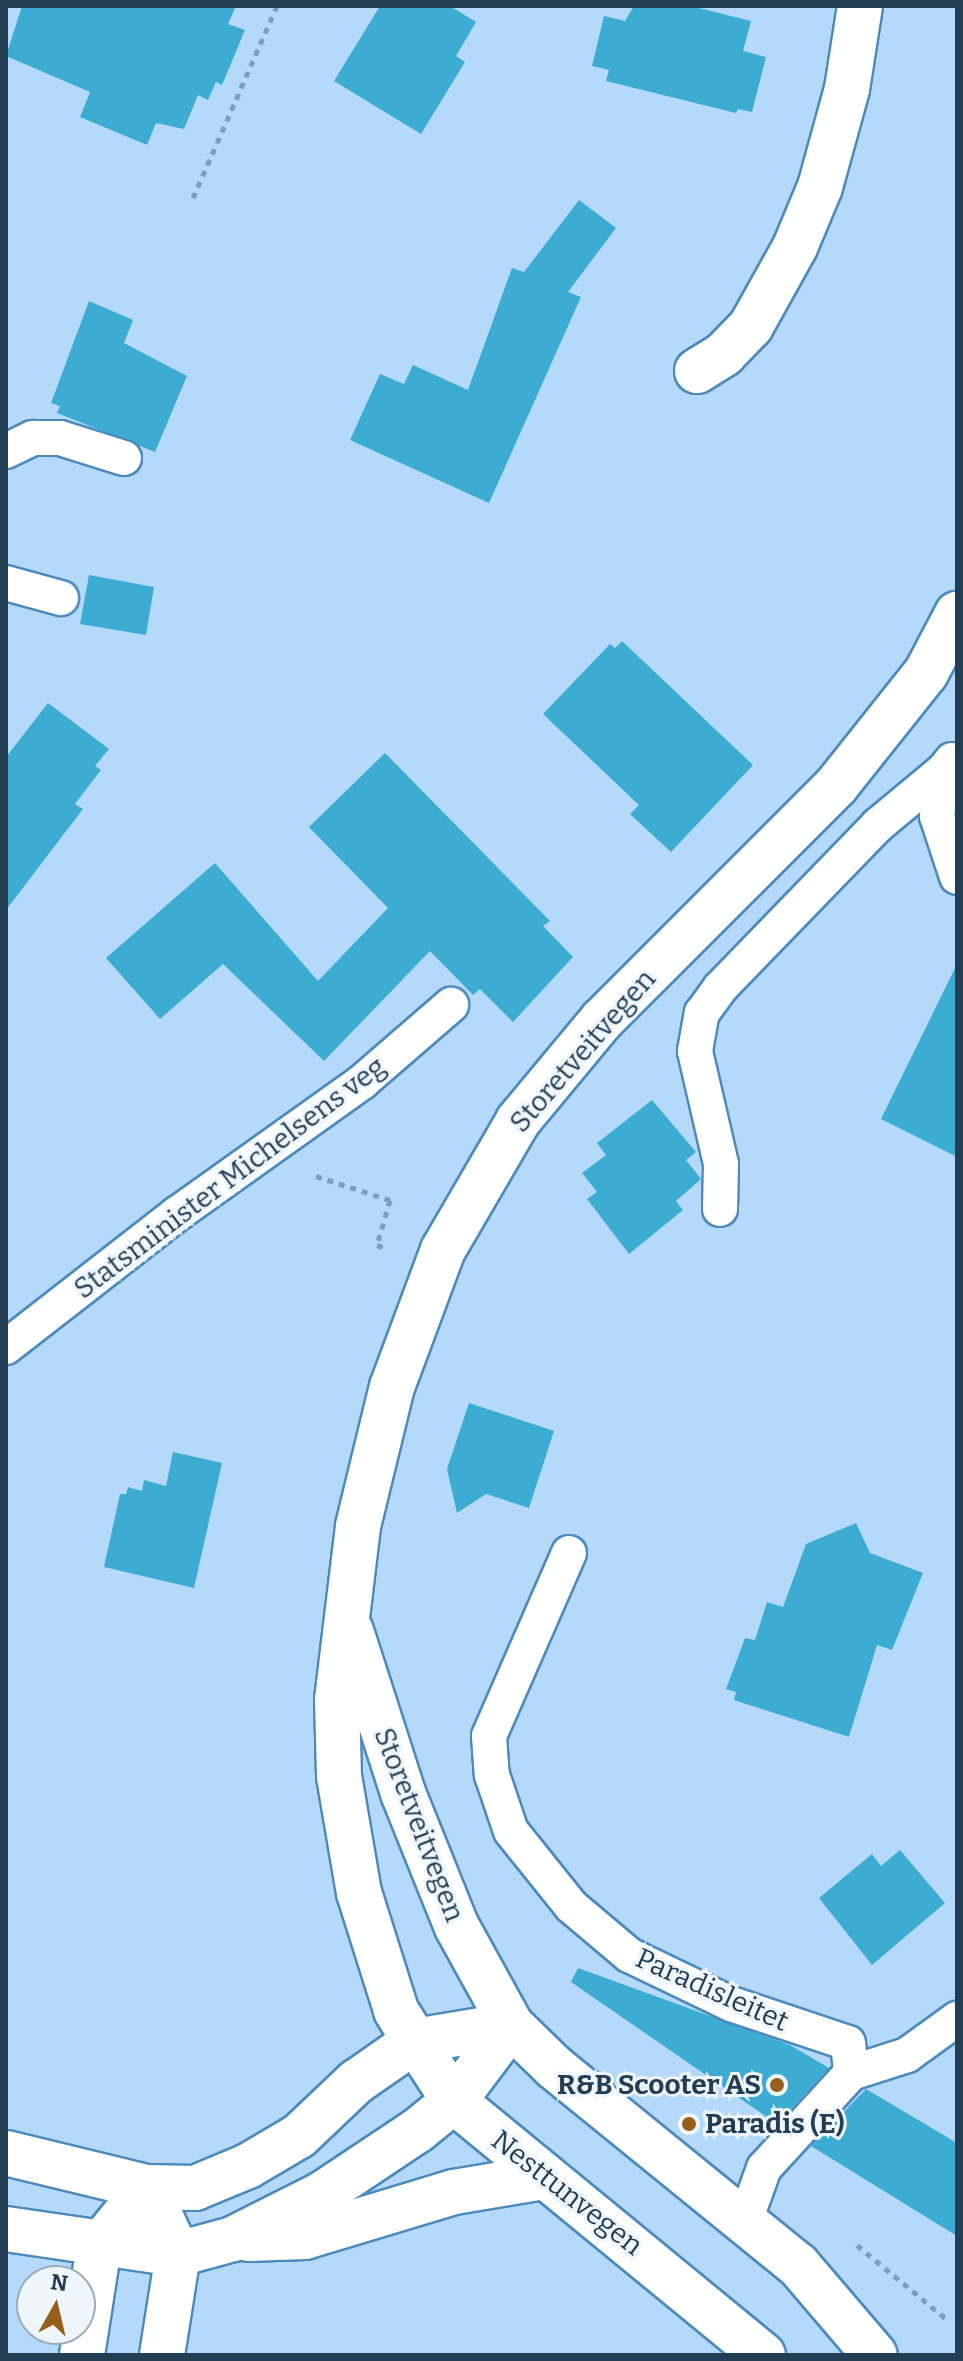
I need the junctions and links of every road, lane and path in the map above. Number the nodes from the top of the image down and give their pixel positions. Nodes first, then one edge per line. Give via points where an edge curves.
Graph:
1 (277, 6) edge
2 (860, 6) edge
3 (193, 198) dead end
4 (697, 371) dead end
5 (6, 451) edge
6 (124, 458) dead end
7 (6, 583) edge
8 (61, 598) dead end
9 (955, 621) edge
10 (950, 762) edge
11 (957, 877) edge
12 (451, 1005) dead end
13 (361, 1191) dead end
14 (720, 1209) dead end
15 (380, 1233) dead end
16 (6, 1347) edge
17 (569, 1553) dead end
18 (347, 1617) junction
19 (957, 2019) edge
20 (406, 2025) junction
21 (511, 2025) junction
22 (851, 2073) junction
23 (454, 2101) junction
24 (6, 2153) edge
25 (544, 2177) junction
26 (147, 2187) junction
27 (746, 2218) junction
28 (6, 2229) edge
29 (233, 2239) junction
30 (99, 2246) junction
31 (178, 2254) junction
32 (82, 2355) edge
33 (162, 2355) edge
34 (763, 2355) edge
35 (875, 2355) edge

1 - 3 path
2 - 4 main road via 847,89 820,187 795,247 751,326 724,354
5 - 6 lane via 33,438 60,438
7 - 8 lane
9 - 18 main road, Storetveitvegen via 926,673 836,786 602,1020 518,1121 443,1250 392,1387 358,1526
10 - 11 lane via 937,816
10 - 14 lane via 878,825 702,1013 695,1051 721,1164
12 - 16 lane, Statsminister Michelsens veg via 362,1082 177,1214
13 - 15 path via 390,1200
17 - 22 lane, Paradisleitet via 489,1736 492,1775 511,1831 571,1906 629,1955 731,2004 848,2043
18 - 20 main road, Storetveitvegen via 337,1700 339,1776 359,1893
18 - 21 main road, Storetveitvegen via 403,1793 476,1969
19 - 22 lane via 907,2055
20 - 21 main road
20 - 23 main road, Nesttunvegen
20 - 26 main road via 299,2136 248,2166 195,2188
21 - 23 main road
21 - 27 main road via 554,2067
22 - 27 lane via 764,2168
23 - 25 main road, Nesttunvegen
23 - 29 main road via 322,2194
24 - 26 main road
25 - 29 main road via 454,2192 305,2237
25 - 34 main road, Nesttunvegen via 629,2240
26 - 30 main road
26 - 31 main road
27 - 35 main road via 798,2265
28 - 30 main road
29 - 31 main road
30 - 31 main road
30 - 32 main road
31 - 33 main road

